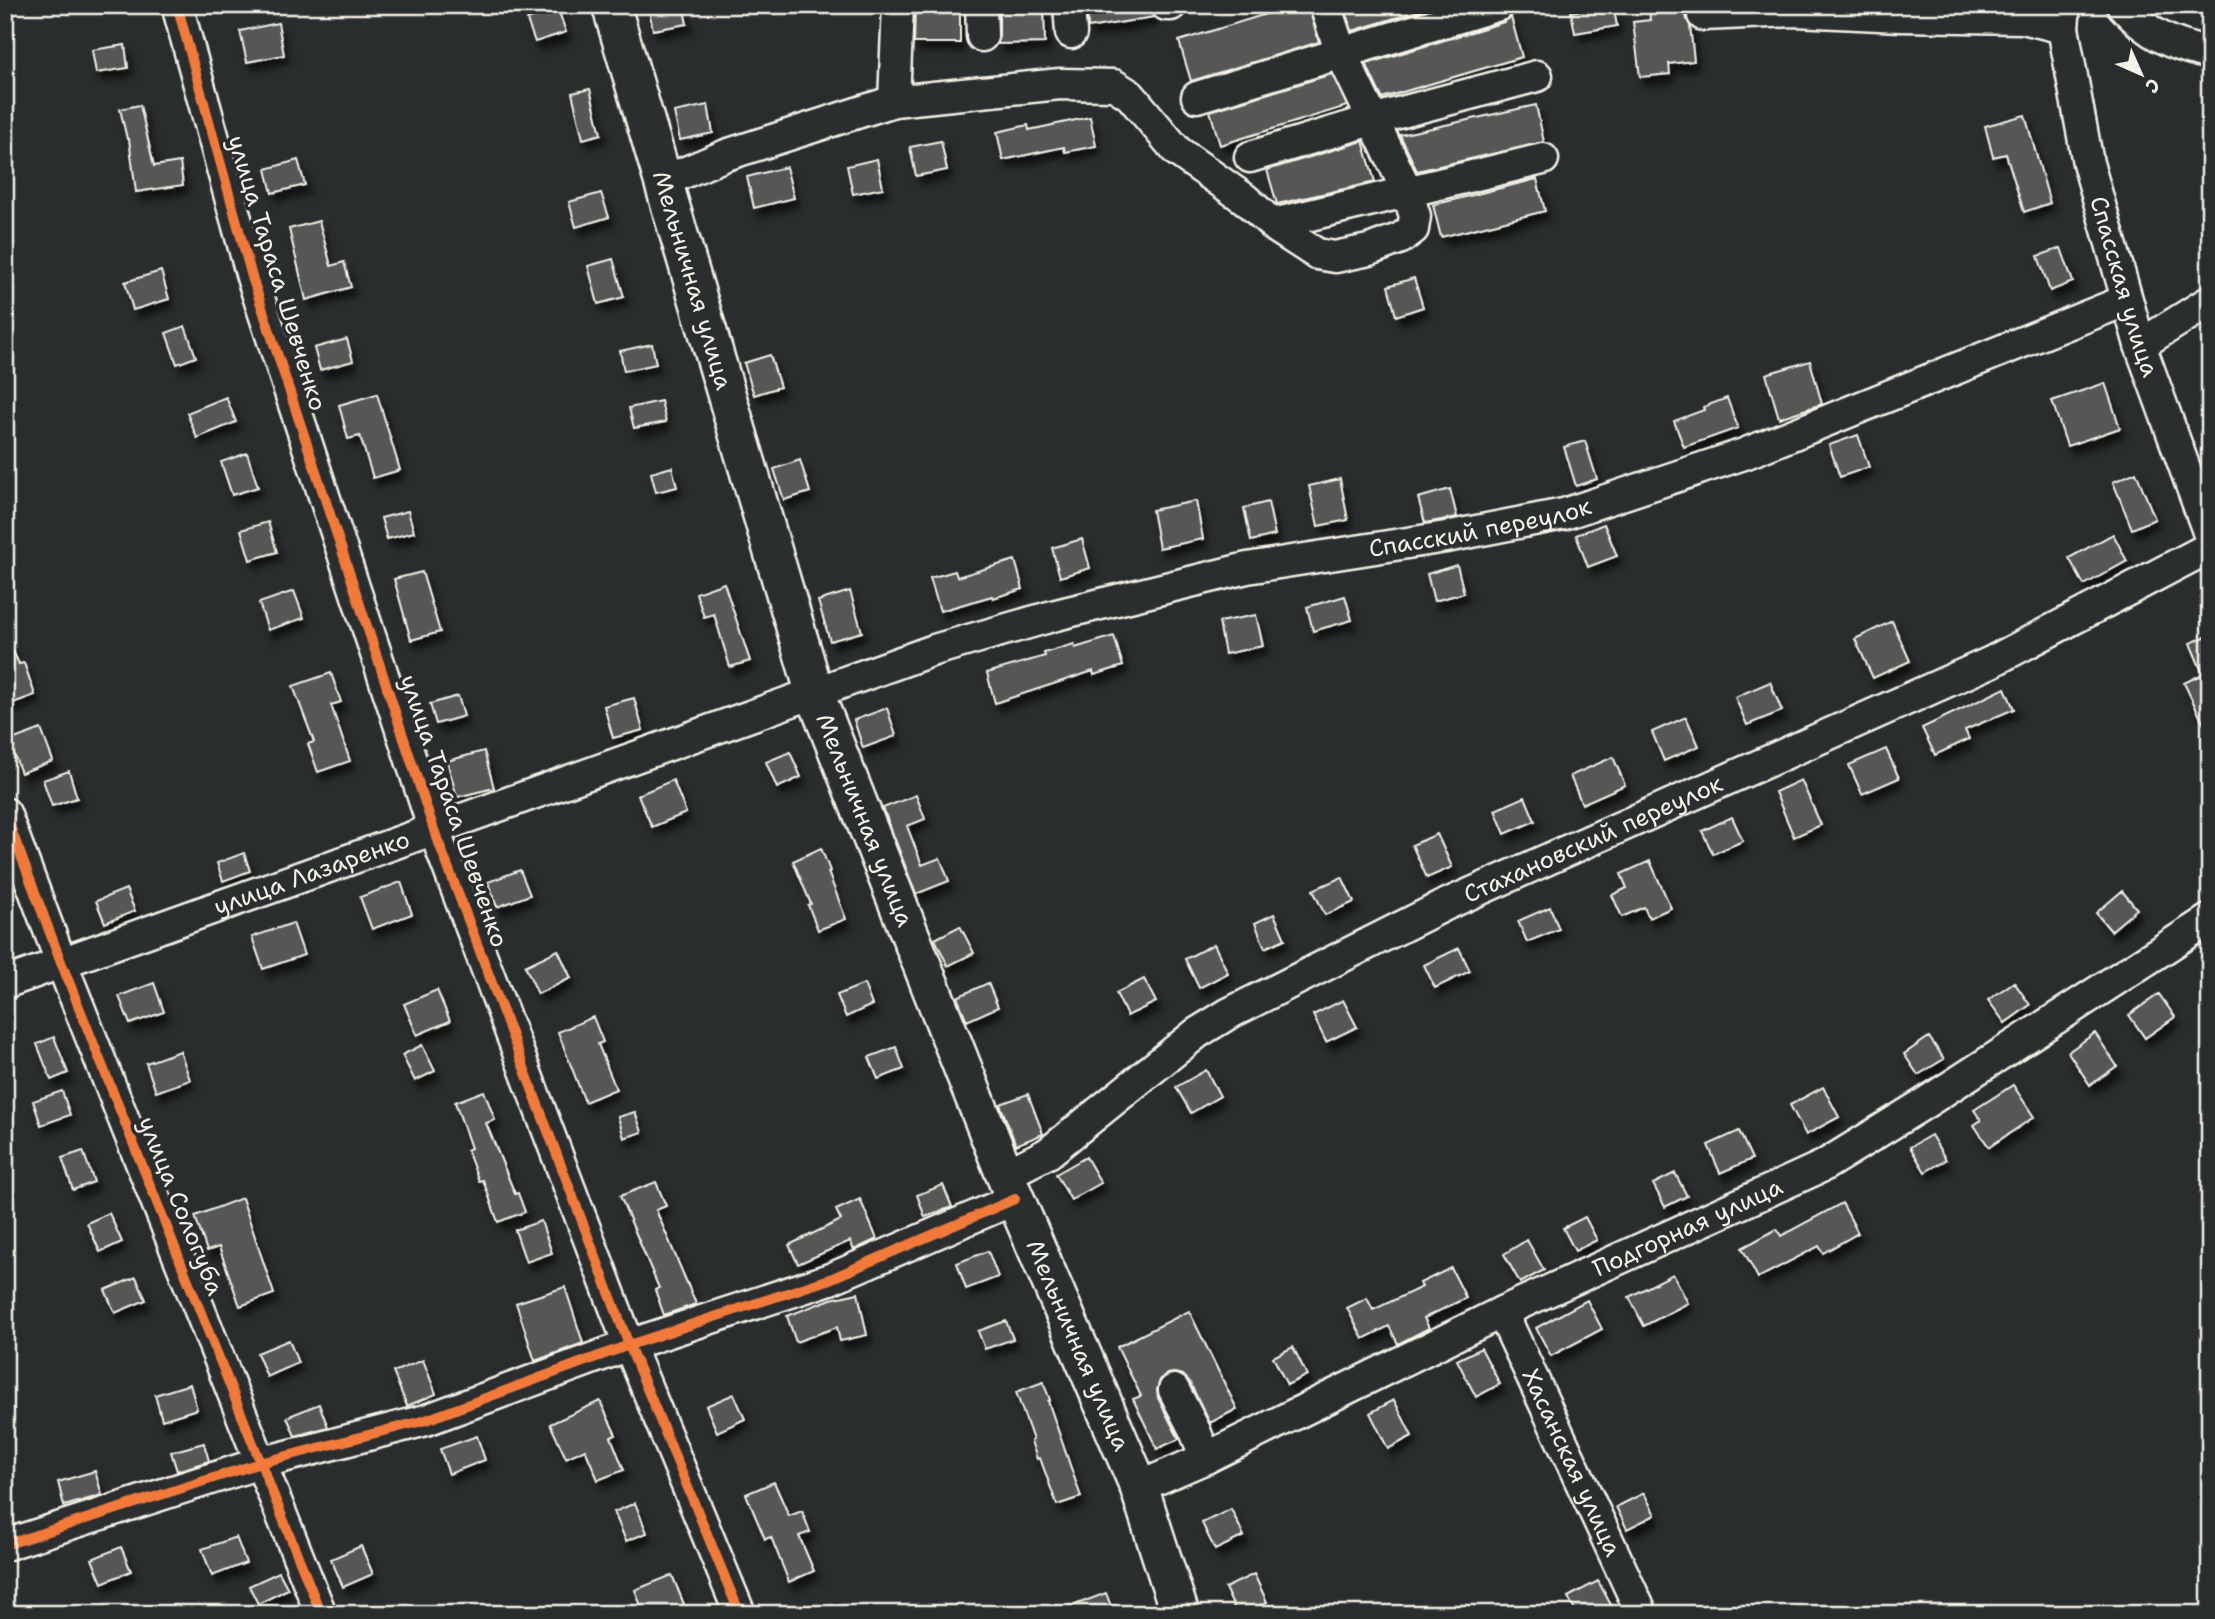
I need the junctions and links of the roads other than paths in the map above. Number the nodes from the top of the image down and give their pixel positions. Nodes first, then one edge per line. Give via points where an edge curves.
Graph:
1 (177, 5) edge
2 (611, 5) edge
3 (898, 5) edge
4 (981, 5) edge
5 (1325, 5) edge
6 (1499, 5) edge
7 (2122, 5) edge
8 (1703, 15) dead end
9 (2064, 17) edge
10 (982, 36) dead end
11 (1341, 53) junction
12 (2210, 54) edge
13 (1537, 76) dead end
14 (1197, 97) dead end
15 (894, 101) junction
16 (1372, 120) junction
17 (1250, 157) dead end
18 (1544, 159) dead end
19 (662, 182) junction
20 (1407, 191) junction
21 (1273, 224) junction
22 (2127, 300) junction
23 (2210, 301) edge
24 (2140, 345) junction
25 (2210, 537) edge
26 (2210, 547) edge
27 (816, 694) junction
28 (5, 813) edge
29 (434, 830) junction
30 (2210, 919) edge
31 (61, 962) junction
32 (5, 983) edge
33 (1010, 1187) junction
34 (1502, 1312) junction
35 (629, 1345) junction
36 (1174, 1390) dead end
37 (1206, 1458) junction
38 (260, 1463) junction
39 (1139, 1487) junction
40 (5, 1545) edge
41 (321, 1614) edge
42 (740, 1614) edge
43 (1180, 1614) edge
44 (1642, 1614) edge

1 - 29 street, улица Тараса Шевченко via 253,277
2 - 19 main road, Мельничная улица
3 - 15 street
4 - 10 street
5 - 11 street
6 - 11 street
7 - 12 street via 2136,21 2174,45
8 - 9 street via 1796,11
9 - 22 street, Спасская улица via 2088,163
11 - 14 street
11 - 16 street
13 - 16 street
15 - 19 street via 726,155
15 - 21 street via 1060,84 1114,85 1130,95 1177,151
16 - 17 street
16 - 20 street
18 - 20 street
19 - 27 main road, Мельничная улица
20 - 21 street
20 - 21 street via 1415,216 1413,229 1369,250 1335,257 1317,254
22 - 24 street, Спасская улица
22 - 27 street, Спасский переулок via 1744,454 1563,514 1247,568 946,647
23 - 24 street
24 - 25 street, Спасская улица
26 - 33 street, Стахановский переулок via 1991,662 1445,905 1228,1014 1197,1033
27 - 29 street, улица Лазаренко
27 - 33 main road, Мельничная улица
28 - 31 street, улица Сологуба
29 - 31 street, улица Лазаренко
29 - 35 street, улица Тараса Шевченко
30 - 34 street, Подгорная улица via 1823,1166
31 - 32 street, улица Лазаренко
31 - 38 street, улица Сологуба
33 - 35 street, Стахановский переулок via 830,1279
33 - 39 main road, Мельничная улица
34 - 37 street, Подгорная улица
34 - 44 street, Хасанская улица
35 - 38 street, Стахановский переулок via 426,1420
35 - 42 street, улица Тараса Шевченко
36 - 37 street
37 - 39 street, Подгорная улица
38 - 40 street, Стахановский переулок
38 - 41 street, улица Сологуба
39 - 43 main road, Мельничная улица

